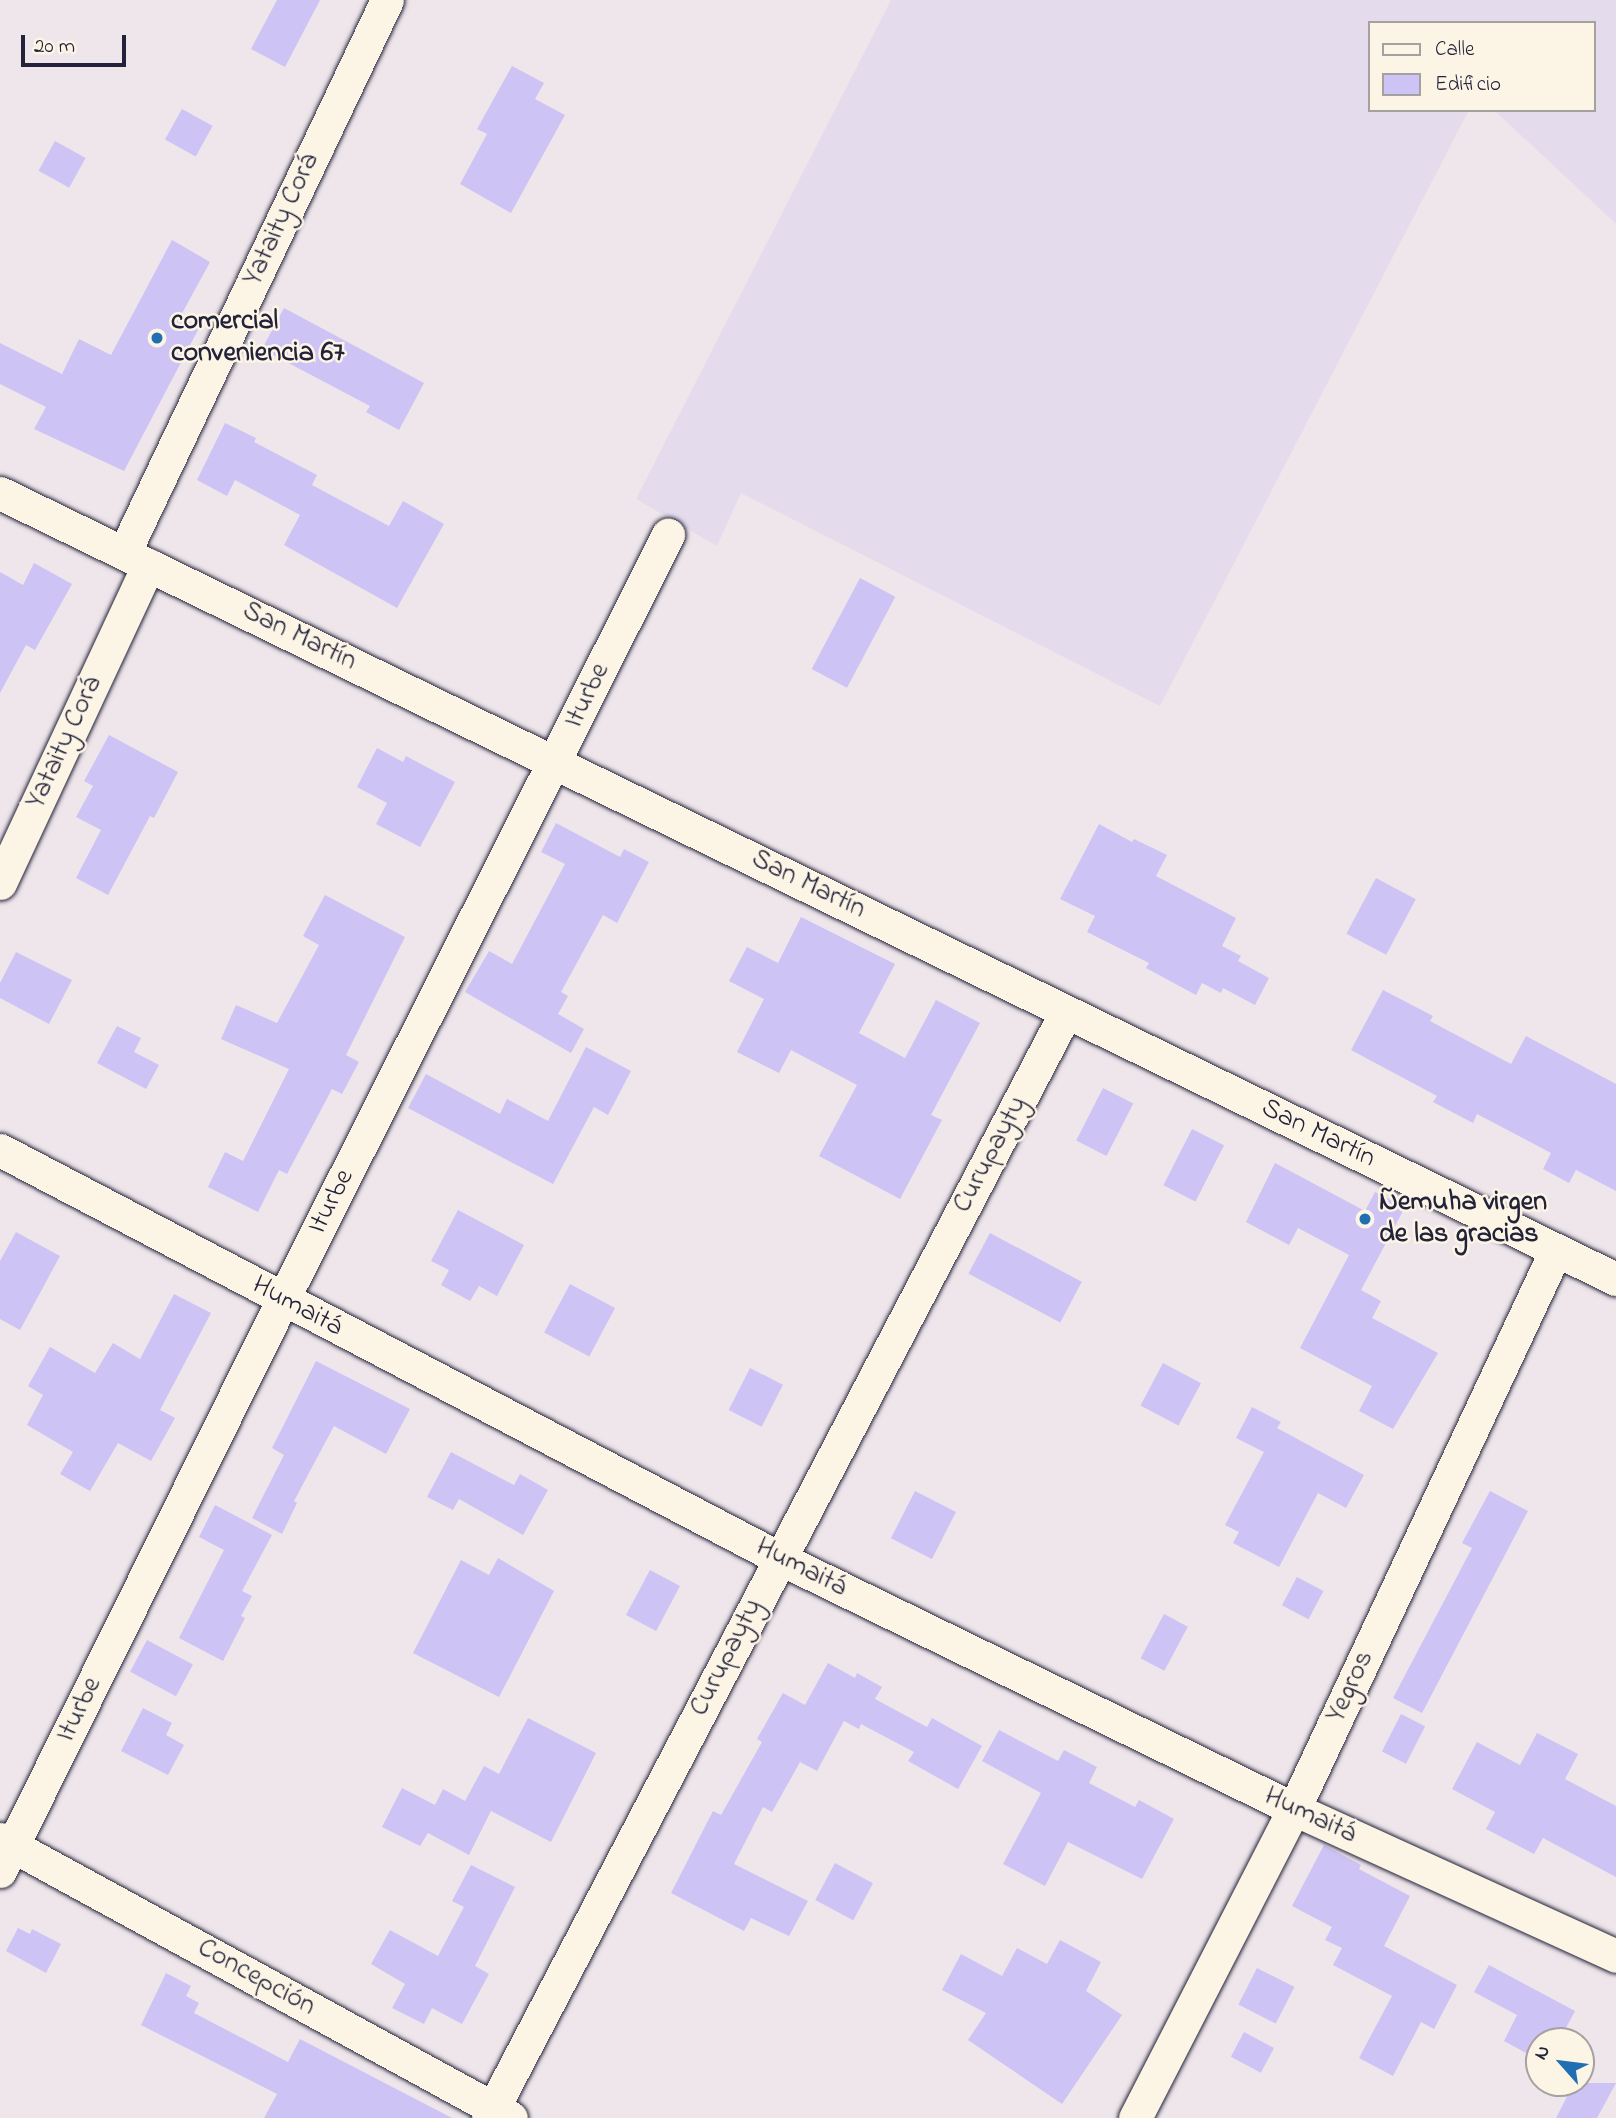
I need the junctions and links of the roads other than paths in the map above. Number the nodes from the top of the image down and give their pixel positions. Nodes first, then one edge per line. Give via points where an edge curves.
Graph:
1 (387, 0) edge
2 (0, 494) edge
3 (668, 535) dead end
4 (136, 559) junction
5 (555, 761) junction
6 (0, 883) edge
7 (1066, 1012) junction
8 (0, 1150) edge
9 (1556, 1250) junction
10 (1616, 1279) edge
11 (282, 1299) junction
12 (779, 1558) junction
13 (1294, 1810) junction
14 (4, 1852) edge
15 (1616, 1956) edge
16 (497, 2115) edge
17 (1135, 2118) edge

1 - 4 street, Yataity Corá
2 - 4 street, San Martín
3 - 5 street, Iturbe
4 - 5 street, San Martín
4 - 6 street, Yataity Corá
5 - 7 street, San Martín
5 - 11 street, Iturbe
7 - 9 street, San Martín
7 - 12 street, Curupayty
8 - 11 street, Humaitá
9 - 10 street, San Martín
9 - 13 street, Yegros
11 - 12 street, Humaitá
11 - 14 street, Iturbe
12 - 13 street, Humaitá
12 - 16 street, Curupayty
13 - 15 street, Humaitá
13 - 17 street, Yegros
14 - 16 street, Concepción

